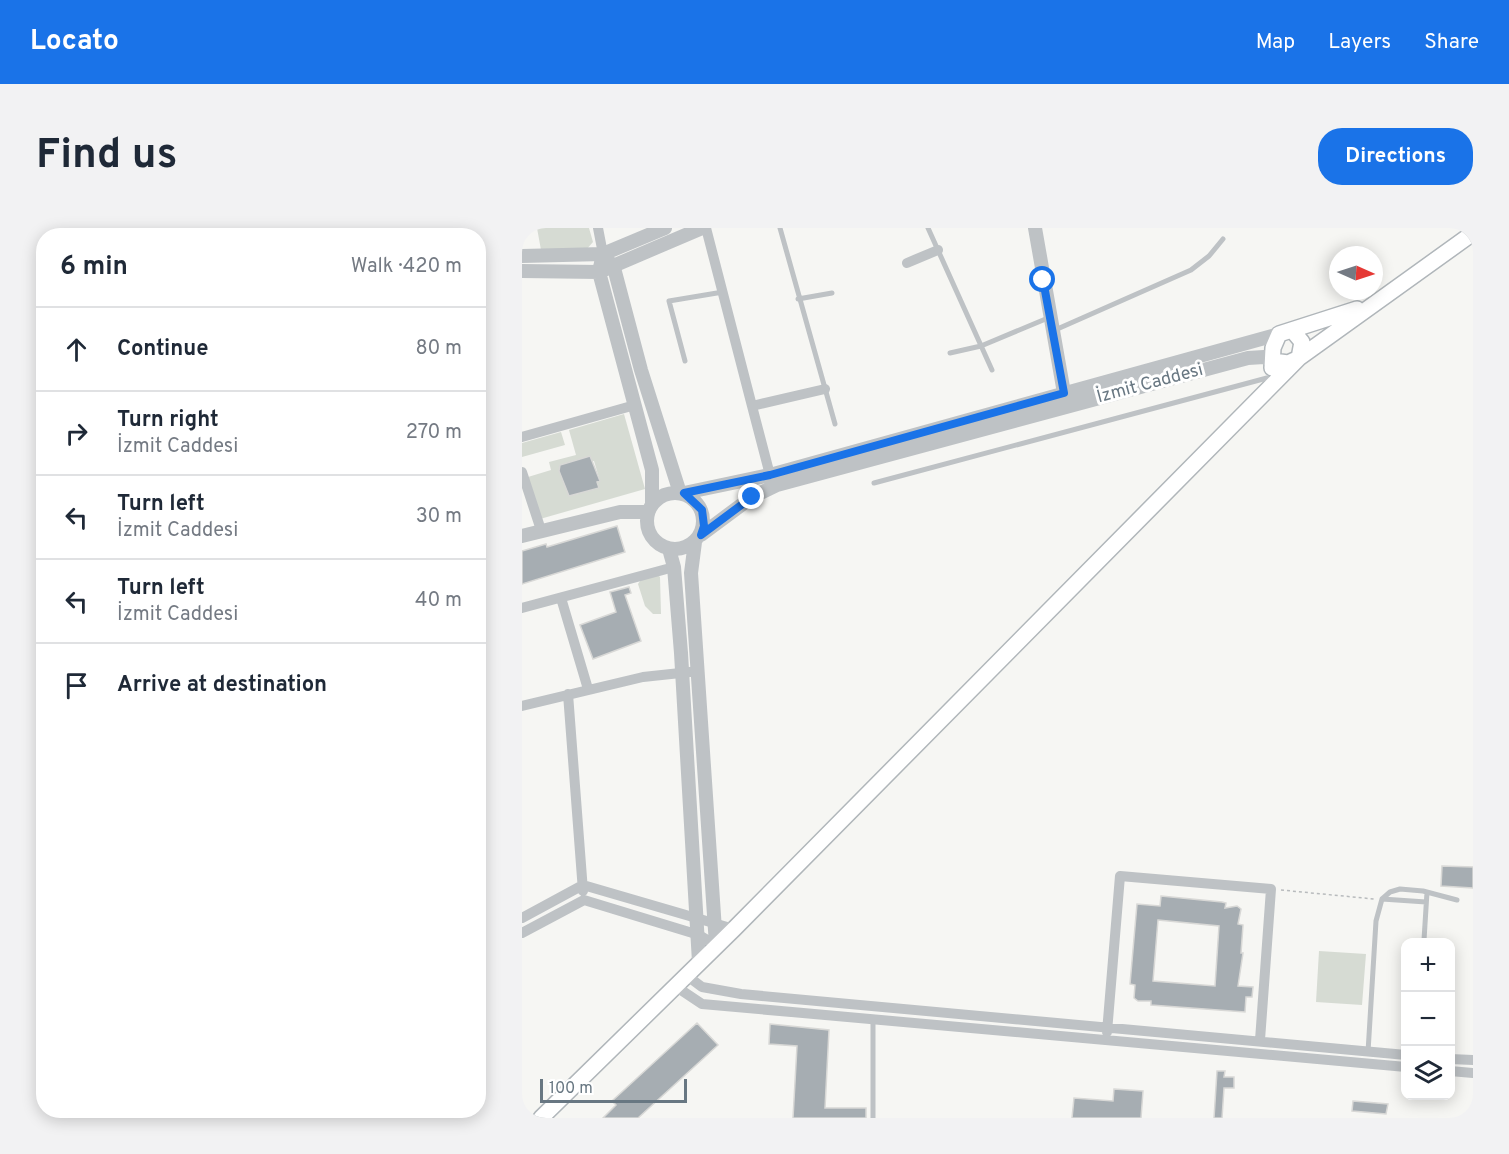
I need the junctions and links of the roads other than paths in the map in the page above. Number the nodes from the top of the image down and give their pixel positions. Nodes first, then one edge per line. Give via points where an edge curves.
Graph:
1 (598, 228) edge
2 (665, 228) edge
3 (704, 228) edge
4 (780, 228) edge
5 (928, 228) edge
6 (1035, 228) edge
7 (1473, 233) edge
8 (1222, 239) dead end
9 (938, 250) junction
10 (528, 253) edge
11 (603, 254) junction
12 (907, 263) dead end
13 (614, 268) junction
14 (522, 271) edge
15 (599, 272) junction
16 (723, 292) junction
17 (832, 292) dead end
18 (1388, 297) junction
19 (798, 299) junction
20 (1051, 324) junction
21 (1286, 332) junction
22 (981, 346) junction
23 (950, 353) dead end
24 (1299, 358) junction
25 (685, 361) dead end
26 (1274, 361) junction
27 (992, 370) dead end
28 (1267, 378) junction
29 (825, 389) junction
30 (1064, 393) junction
31 (635, 405) junction
32 (752, 405) junction
33 (835, 424) dead end
34 (1231, 426) junction
35 (522, 437) edge
36 (522, 472) edge
37 (770, 475) junction
38 (874, 483) dead end
39 (682, 493) junction
40 (650, 508) junction
41 (541, 530) junction
42 (522, 536) edge
43 (698, 538) junction
44 (669, 549) junction
45 (674, 567) junction
46 (561, 598) junction
47 (522, 608) edge
48 (699, 671) junction
49 (682, 672) junction
50 (588, 689) junction
51 (568, 694) junction
52 (522, 706) edge
53 (583, 885) junction
54 (1427, 892) junction
55 (1382, 899) junction
56 (584, 900) junction
57 (1457, 900) dead end
58 (1426, 902) junction
59 (522, 918) edge
60 (698, 919) junction
61 (715, 923) junction
62 (734, 929) junction
63 (522, 933) edge
64 (699, 934) junction
65 (1424, 938) edge
66 (716, 945) junction
67 (699, 962) junction
68 (681, 980) junction
69 (873, 1018) junction
70 (1107, 1025) junction
71 (1106, 1039) junction
72 (1260, 1040) junction
73 (1368, 1052) junction
74 (1401, 1055) edge
75 (1455, 1059) edge
76 (1473, 1060) edge
77 (1401, 1067) edge
78 (1455, 1071) edge
79 (1473, 1073) edge
80 (541, 1118) edge
81 (873, 1118) edge

1 - 11 street
2 - 11 street
3 - 13 street
3 - 16 street
4 - 19 lane
5 - 9 lane
6 - 20 street
7 - 18 main road, İzmit Caddesi
8 - 20 lane via 1191,270
9 - 12 street
9 - 22 lane
10 - 11 street
11 - 13 street
11 - 15 street
13 - 15 street
13 - 39 street via 642,373
14 - 15 street
15 - 31 street
16 - 25 lane via 669,301
16 - 32 street
17 - 19 lane
18 - 21 main road, İzmit Caddesi
18 - 24 main road, İzmit Caddesi
19 - 29 lane
20 - 22 lane
20 - 30 street
21 - 24 main road via 1302,342
21 - 26 main road via 1274,348
21 - 30 street, İzmit Caddesi
22 - 23 lane
22 - 27 lane
24 - 26 main road, İzmit Caddesi via 1288,363
24 - 34 main road
26 - 28 main road
26 - 43 street, İzmit Caddesi via 1248,358 777,484 752,497
28 - 34 main road
28 - 38 lane
29 - 32 street
29 - 33 lane
30 - 37 street, İzmit Caddesi
31 - 35 street
31 - 40 street via 652,470
32 - 37 street
34 - 62 main road
36 - 41 street
37 - 39 street, İzmit Caddesi
39 - 40 street, İzmit Caddesi via 666,494
39 - 43 street via 702,510 704,526
40 - 41 street
40 - 44 street via 647,522 653,539
41 - 42 street
43 - 44 street, İzmit Caddesi via 687,548
43 - 48 street via 691,573
44 - 45 street
45 - 46 street
45 - 49 street
46 - 47 street
46 - 50 street
48 - 49 street
48 - 61 street
49 - 50 street
49 - 60 street
50 - 51 street
51 - 52 street
51 - 53 street
53 - 56 street
53 - 59 street
53 - 60 street
54 - 55 lane via 1395,890
54 - 57 lane
54 - 58 lane
55 - 58 lane
55 - 73 lane via 1376,921
56 - 63 street
56 - 64 street
58 - 65 lane
60 - 61 street
60 - 64 street
61 - 62 street
61 - 66 street
62 - 66 main road
64 - 66 street
64 - 67 street
66 - 67 main road
67 - 68 main road
68 - 69 street via 702,1004
68 - 70 street via 741,994
68 - 80 main road
69 - 71 street
69 - 81 lane
70 - 71 street
70 - 72 street
70 - 72 street via 1120,876 1271,890
71 - 77 street
72 - 73 street
73 - 74 street
75 - 76 street
78 - 79 street

